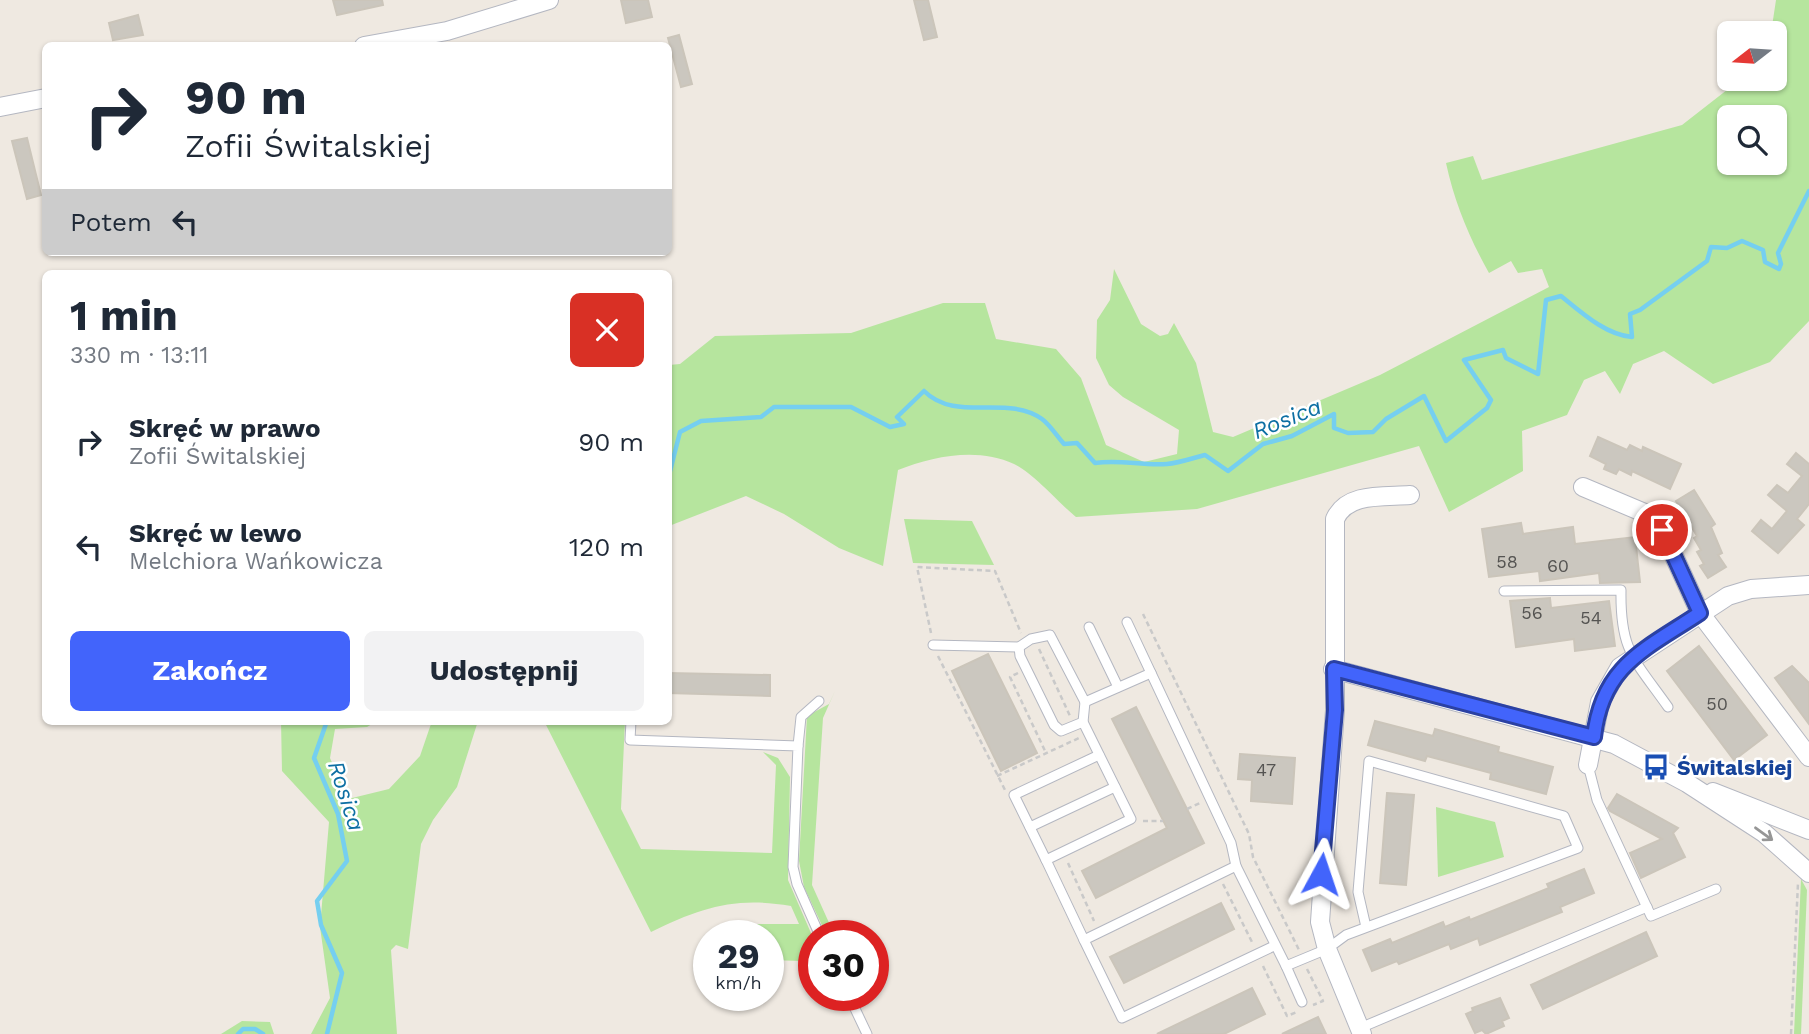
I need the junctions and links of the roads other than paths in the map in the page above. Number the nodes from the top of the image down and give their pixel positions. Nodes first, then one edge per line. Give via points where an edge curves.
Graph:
1 (549, 0) edge
2 (386, 42) edge
3 (42, 99) edge
4 (0, 107) edge
5 (1583, 487) dead end
6 (1410, 495) dead end
7 (1809, 586) edge
8 (1504, 591) dead end
9 (1700, 613) junction
10 (1127, 622) dead end
11 (1089, 627) dead end
12 (933, 645) dead end
13 (1019, 647) junction
14 (1633, 658) junction
15 (1334, 669) junction
16 (1151, 673) junction
17 (1118, 687) junction
18 (819, 701) dead end
19 (1084, 702) junction
20 (1668, 707) dead end
21 (1083, 722) junction
22 (631, 725) edge
23 (1594, 737) junction
24 (798, 746) junction
25 (1099, 755) junction
26 (1809, 757) edge
27 (1588, 765) joint
28 (1687, 783) junction
29 (1115, 787) junction
30 (1030, 827) junction
31 (1809, 830) edge
32 (1046, 860) junction
33 (1236, 866) junction
34 (1803, 877) edge
35 (1716, 889) dead end
36 (1647, 908) junction
37 (813, 920) edge
38 (1366, 927) junction
39 (1084, 940) junction
40 (1274, 946) junction
41 (1321, 956) junction
42 (1286, 966) junction
43 (1304, 1006) road end
44 (856, 1011) edge
45 (1361, 1031) edge
46 (867, 1034) edge

1 - 2 street via 447,31
3 - 4 street
5 - 9 street via 1647,514 1662,530
6 - 15 street via 1350,502 1335,519
7 - 9 street via 1740,591
8 - 14 lane via 1620,590 1620,626
9 - 14 street
9 - 26 street
10 - 16 lane
11 - 17 lane
12 - 13 lane
13 - 19 lane via 1050,635
13 - 21 lane via 1054,725 1061,731
14 - 20 lane
14 - 23 street via 1620,667 1600,702
15 - 23 street
15 - 41 street via 1335,710 1320,888
16 - 17 lane
16 - 33 lane via 1231,843
17 - 19 lane
18 - 24 lane via 801,717
19 - 21 lane
21 - 25 lane
22 - 24 lane via 630,740
23 - 27 street
23 - 28 street
24 - 37 lane via 793,867
25 - 29 lane
25 - 30 lane via 1014,795
27 - 36 lane via 1597,800
28 - 31 street
28 -> 34 street via 1764,833
29 - 30 lane
29 - 32 lane via 1131,818
30 - 32 lane
32 - 39 lane
33 - 39 lane
33 - 40 lane
35 - 36 lane via 1651,916
36 - 45 lane
38 - 38 lane via 1578,848 1564,816 1369,761 1358,892
38 - 41 lane via 1346,935
39 - 40 lane via 1122,1018
40 - 42 lane
41 - 42 lane
41 - 45 street
42 - 43 lane
44 - 46 lane

